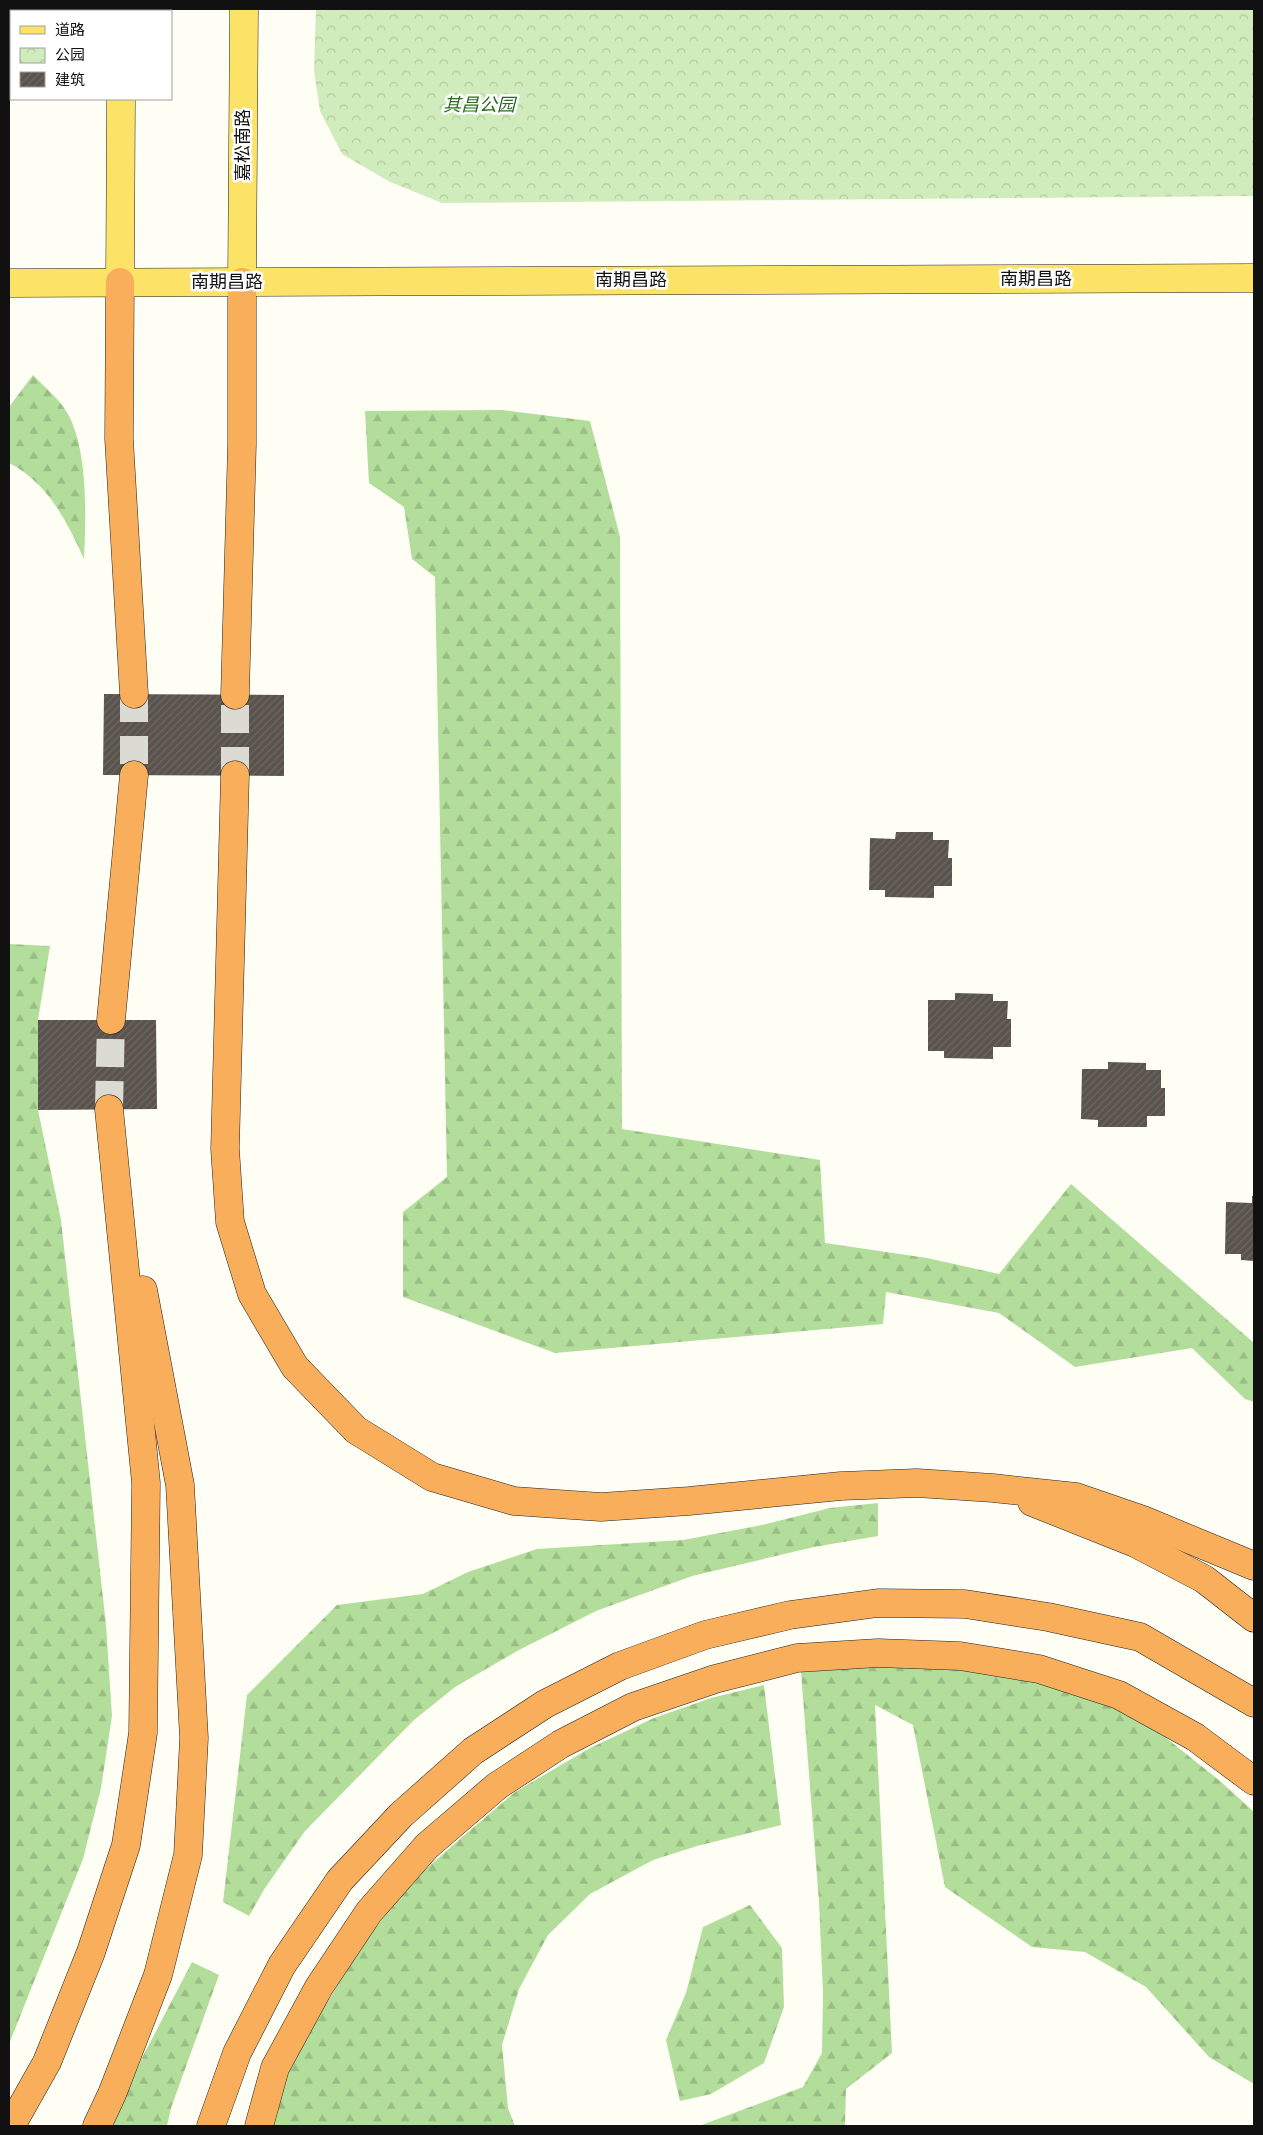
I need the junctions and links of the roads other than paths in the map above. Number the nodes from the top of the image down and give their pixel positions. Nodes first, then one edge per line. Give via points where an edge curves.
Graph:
1 (244, 9) edge
2 (121, 100) edge
3 (1254, 278) edge
4 (120, 282) junction
5 (242, 282) junction
6 (9, 283) edge
7 (134, 694) tunnel mouth
8 (235, 695) tunnel mouth
9 (134, 775) tunnel mouth
10 (235, 775) tunnel mouth
11 (111, 1020) tunnel mouth
12 (993, 1488) junction
13 (1254, 1566) edge
14 (1254, 1618) edge
15 (1254, 1702) edge
16 (1254, 1781) edge
17 (12, 2126) edge
18 (97, 2126) edge
19 (211, 2126) edge
20 (259, 2126) edge

1 - 5 main road, 嘉松南路
2 - 4 main road
3 - 5 main road, 南期昌路
4 - 5 main road, 南期昌路
4 - 6 main road, 南期昌路
4 - 7 highway via 119,439
5 - 8 highway
9 - 11 highway
10 - 12 highway via 224,1149 230,1222 252,1294 290,1359 356,1430 432,1477 514,1501 601,1506 842,1486 917,1484
12 - 13 highway via 1076,1497 1143,1520
12 - 14 highway via 1135,1543 1204,1579
15 - 19 highway via 1140,1637 1048,1617 965,1604 878,1603 790,1615 705,1635 620,1666 546,1704 473,1751 401,1815 340,1880 282,1965 237,2053
16 - 20 highway via 1195,1737 1119,1694 1039,1670 960,1656 878,1653 797,1658 715,1679 642,1704 561,1744 497,1786 427,1846 369,1912 319,1987 275,2068
17 - 18 highway via 47,2062 91,1952 126,1845 143,1734 146,1484 109,1109 180,1485 194,1738 188,1855 158,1975

